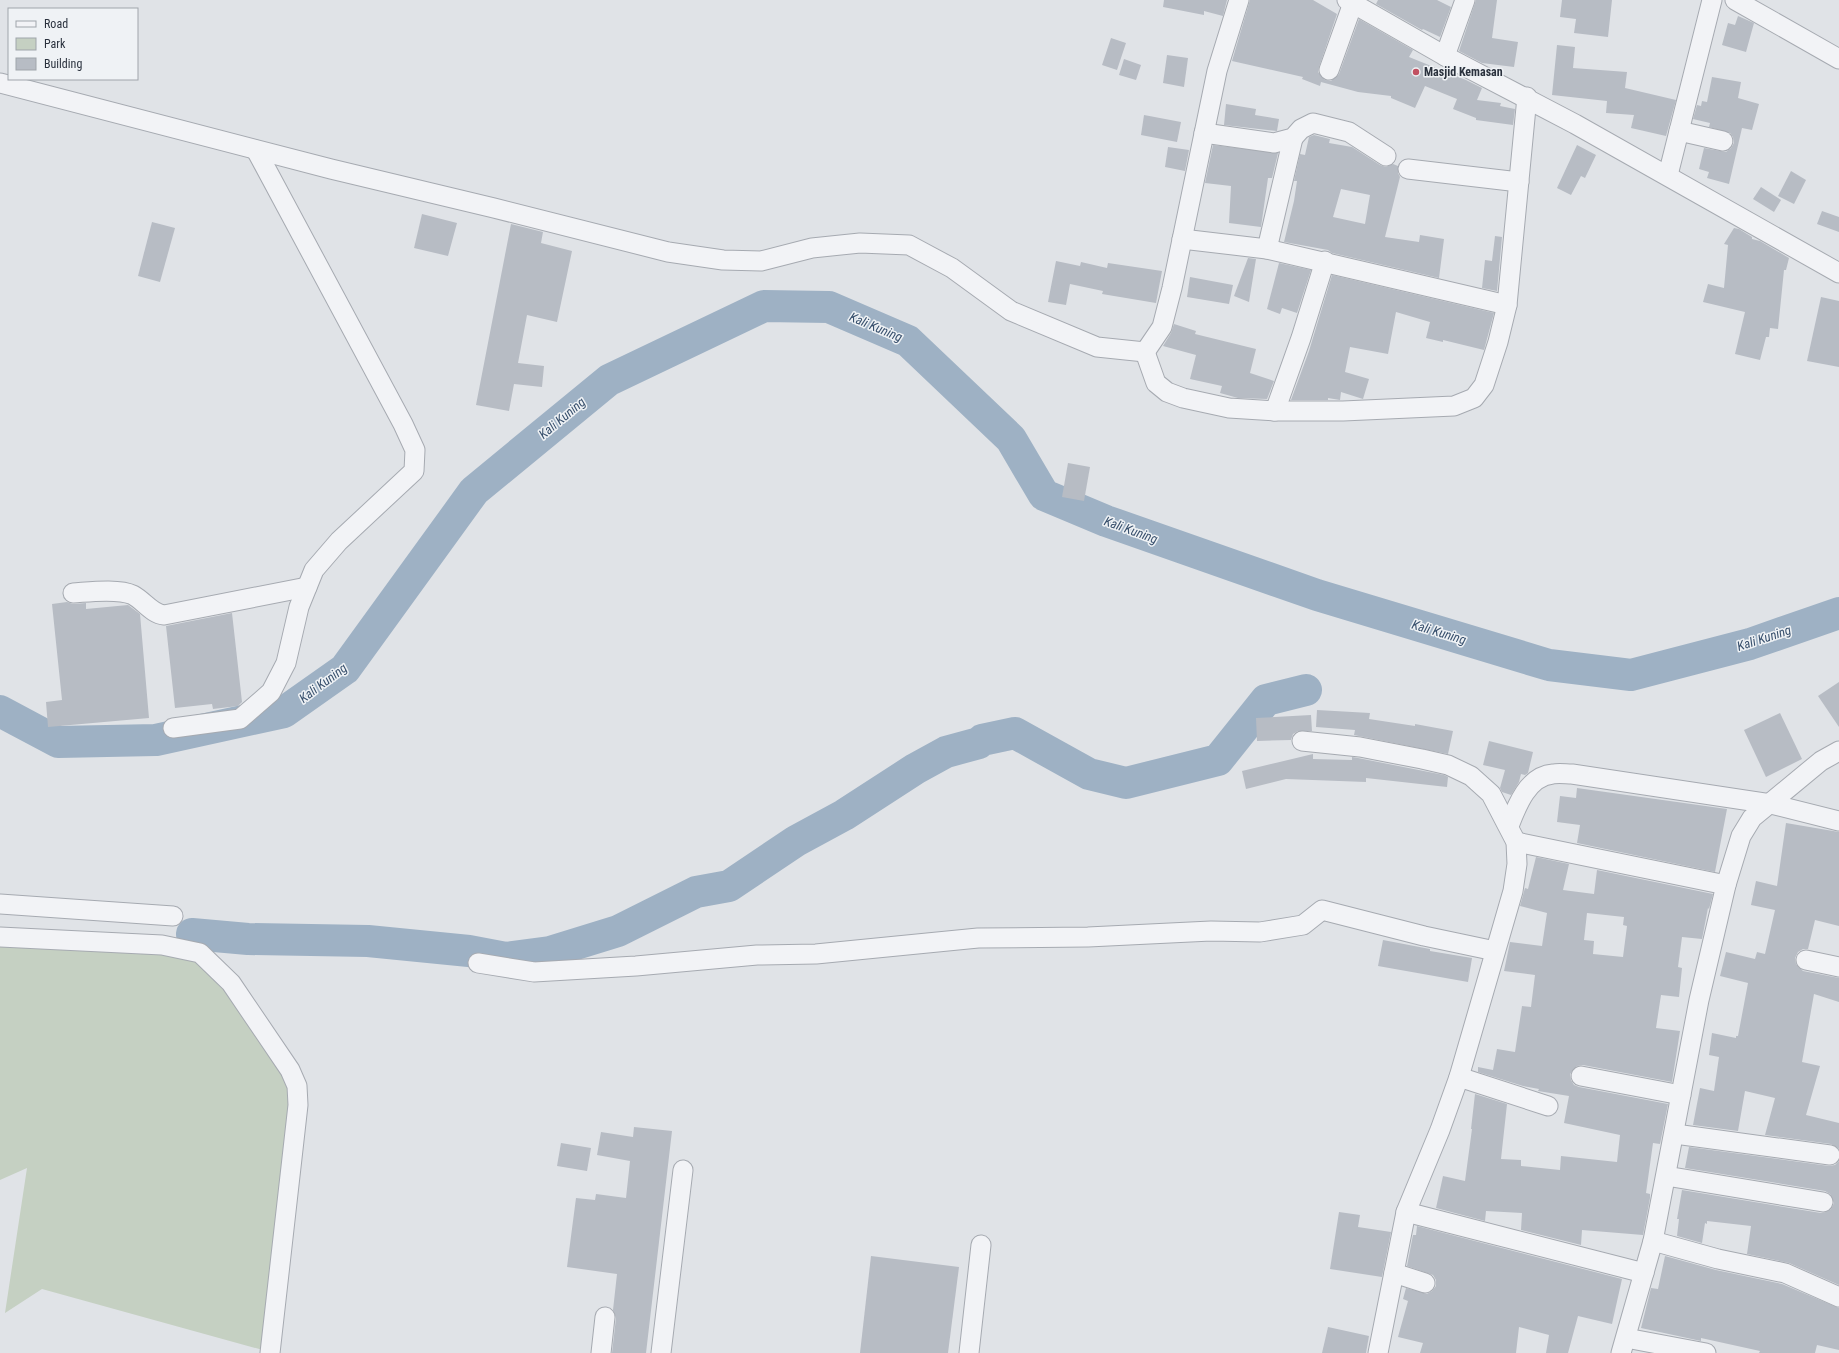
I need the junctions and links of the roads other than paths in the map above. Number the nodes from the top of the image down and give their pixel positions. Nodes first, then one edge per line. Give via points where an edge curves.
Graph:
1 (1240, 0) edge
2 (1464, 0) edge
3 (1712, 0) edge
4 (1735, 0) edge
5 (1350, 2) edge
6 (1445, 56) junction
7 (1839, 59) edge
8 (1329, 70) dead end
9 (0, 83) edge
10 (1527, 97) junction
11 (1679, 131) junction
12 (1204, 133) junction
13 (1293, 138) junction
14 (1723, 141) dead end
15 (256, 150) junction
16 (1386, 156) dead end
17 (1408, 169) dead end
18 (1668, 175) junction
19 (1519, 182) junction
20 (1182, 239) junction
21 (1267, 249) junction
22 (1325, 261) junction
23 (1839, 273) edge
24 (1508, 305) junction
25 (1145, 352) junction
26 (1275, 411) junction
27 (307, 587) junction
28 (73, 593) dead end
29 (173, 728) dead end
30 (1302, 741) dead end
31 (1839, 751) edge
32 (1771, 804) junction
33 (1839, 821) edge
34 (1513, 834) junction
35 (1726, 886) junction
36 (0, 904) edge
37 (173, 916) dead end
38 (0, 937) edge
39 (1495, 951) junction
40 (1806, 960) dead end
41 (478, 963) dead end
42 (1839, 967) edge
43 (1581, 1076) dead end
44 (1458, 1077) junction
45 (1681, 1095) junction
46 (1548, 1106) dead end
47 (1674, 1134) junction
48 (1830, 1155) dead end
49 (683, 1170) dead end
50 (1666, 1176) junction
51 (1823, 1202) dead end
52 (1406, 1212) junction
53 (1653, 1241) junction
54 (981, 1245) dead end
55 (1394, 1273) junction
56 (1644, 1273) junction
57 (1425, 1282) dead end
58 (1839, 1297) edge
59 (605, 1317) dead end
60 (1623, 1345) edge
61 (270, 1353) edge
62 (601, 1353) edge
63 (661, 1353) edge
64 (969, 1353) edge
65 (1378, 1353) edge
66 (1706, 1353) edge

1 - 12 street via 1217,71
2 - 6 street
3 - 11 street
4 - 7 street
5 - 6 street
5 - 8 street
6 - 10 street
9 - 15 street
10 - 18 street
10 - 19 street
11 - 14 street
11 - 18 street
12 - 13 street via 1274,143
12 - 20 street
13 - 16 street via 1301,129 1313,123 1349,132
13 - 21 street
15 - 25 street via 668,252 723,260 761,260 812,248 854,244 909,245 952,268 1011,311 1097,348
15 - 27 street via 415,450 414,471 339,541 314,570
17 - 19 street
18 - 23 street
19 - 24 street
20 - 21 street
20 - 25 street via 1162,327
21 - 22 street
22 - 24 street
22 - 26 street
24 - 26 street via 1484,385 1474,398 1454,406 1343,412
25 - 26 street via 1156,384 1168,392 1229,408
27 - 28 street via 164,615 155,612 133,595 121,592
27 - 29 street via 299,607 286,663 271,692 240,719
30 - 34 street via 1360,747 1448,765 1471,776 1491,794
31 - 32 street via 1821,761
32 - 33 street
32 - 34 street via 1572,774 1552,774 1534,781 1516,806
32 - 35 street via 1752,818 1741,836
34 - 35 street
34 - 39 street via 1516,864 1513,891
35 - 45 street via 1699,1000
36 - 37 street
38 - 61 street via 162,945 200,953 231,983 290,1070 297,1086 298,1104
39 - 41 street via 1322,910 1303,925 1260,932 978,938 816,954 757,955 534,972
39 - 44 street
40 - 42 street
43 - 45 street
44 - 46 street
44 - 52 street via 1440,1130
45 - 47 street
47 - 48 street
47 - 50 street
49 - 63 street
50 - 51 street
50 - 53 street
52 - 55 street
52 - 56 street
53 - 56 street
53 - 58 street via 1718,1259 1785,1273
54 - 64 street
55 - 57 street
55 - 65 street
56 - 60 street
59 - 62 street
60 - 66 street

